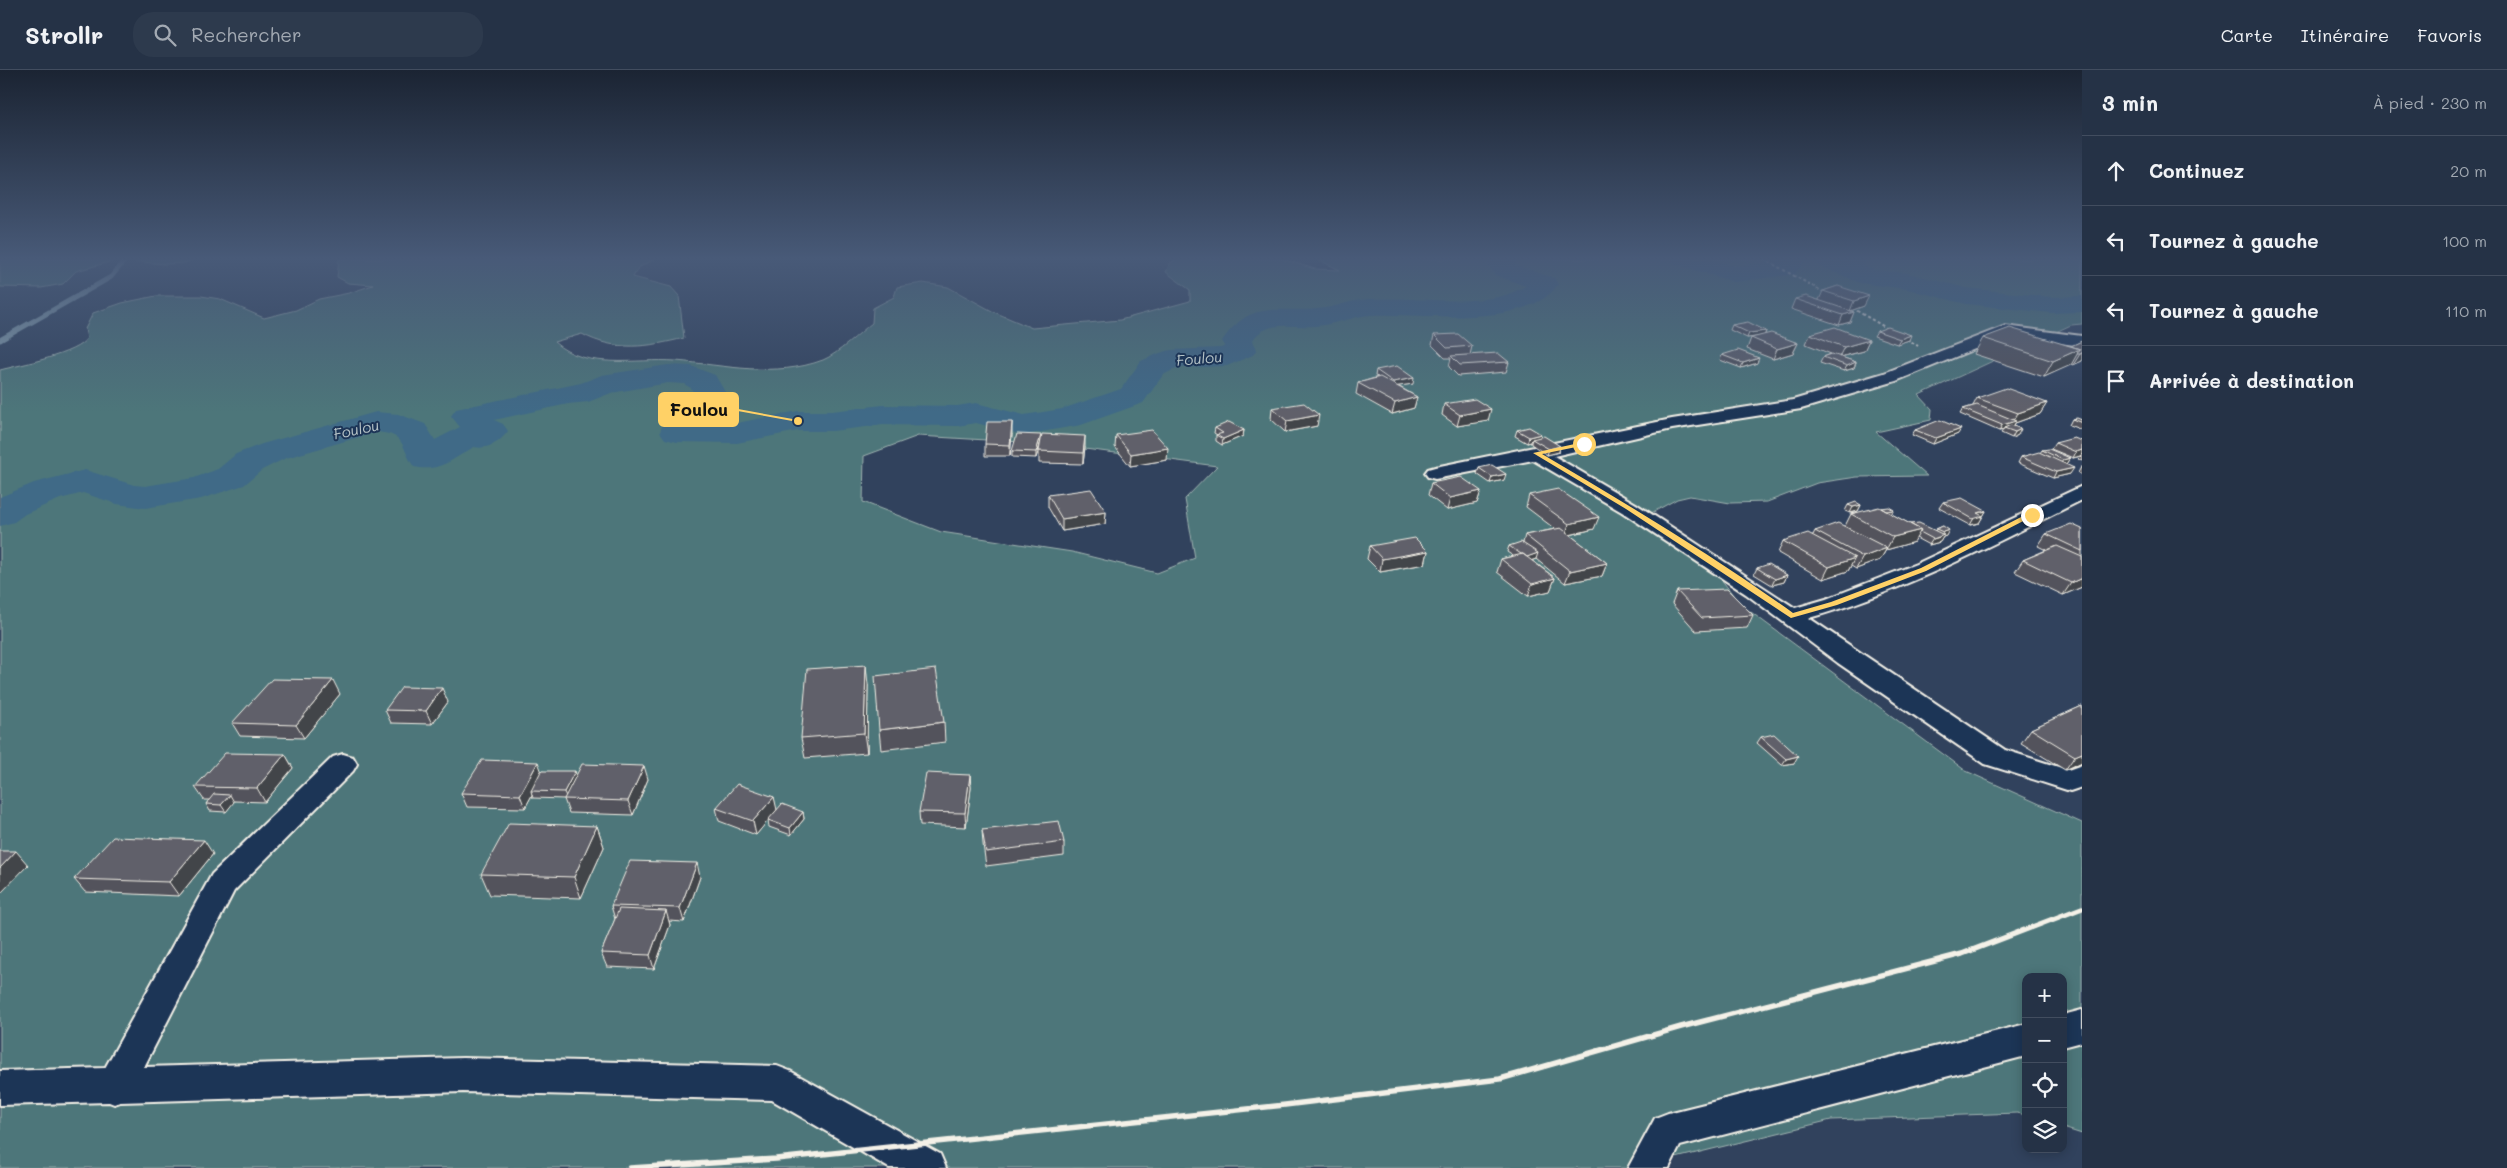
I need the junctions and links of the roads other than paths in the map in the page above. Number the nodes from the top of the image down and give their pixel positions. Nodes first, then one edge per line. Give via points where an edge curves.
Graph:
1 (2082, 341) edge
2 (1536, 453) junction
3 (1435, 473) dead end
4 (2082, 492) edge
5 (1791, 616) junction
6 (343, 764) dead end
7 (2082, 775) edge
8 (2082, 1026) edge
9 (2067, 1030) edge
10 (2022, 1041) edge
11 (114, 1087) junction
12 (0, 1088) edge
13 (926, 1168) edge
14 (1648, 1168) edge

1 - 2 street via 2005,331 1890,377 1795,404 1672,424
2 - 3 street
2 - 5 street via 1629,508
4 - 5 street via 1924,569 1834,604
5 - 7 street via 1995,757 2070,781
6 - 11 street via 223,883
8 - 9 street
10 - 14 street via 1668,1130
11 - 12 street
11 - 13 street via 463,1076 777,1083

